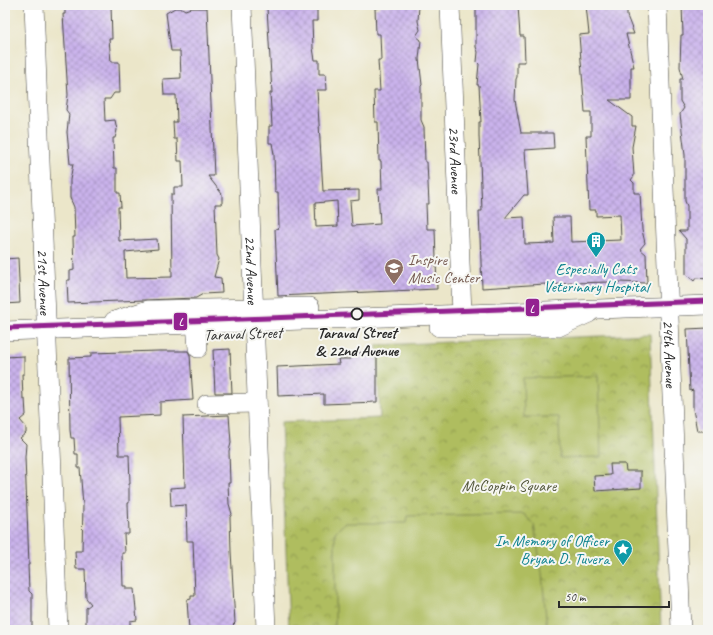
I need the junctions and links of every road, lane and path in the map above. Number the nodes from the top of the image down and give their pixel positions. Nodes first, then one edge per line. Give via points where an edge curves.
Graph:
1 (34, 5) edge
2 (242, 5) edge
3 (450, 5) edge
4 (657, 5) edge
5 (708, 305) edge
6 (668, 306) junction
7 (600, 309) junction
8 (462, 314) junction
9 (128, 316) junction
10 (5, 321) edge
11 (254, 321) junction
12 (381, 322) junction
13 (88, 328) junction
14 (47, 330) junction
15 (5, 331) edge
16 (197, 336) junction
17 (5, 342) edge
18 (257, 403) junction
19 (206, 404) dead end
20 (58, 630) edge
21 (266, 630) edge
22 (681, 630) edge

1 - 14 street, 21st Avenue
2 - 11 street, 22nd Avenue
3 - 8 street, 23rd Avenue
4 - 6 street, 24th Avenue
5 - 6 street, Taraval Street
6 - 7 street, Taraval Street
6 - 22 street, 24th Avenue
7 - 8 street, Taraval Street
7 - 12 street, Taraval Street via 558,327
8 - 12 street, Taraval Street
9 - 11 street, Taraval Street via 148,310
9 - 13 street, Taraval Street
9 - 14 street, Taraval Street
10 - 14 street, Taraval Street
11 - 12 street, Taraval Street
11 - 12 street, Taraval Street via 338,319
11 - 12 street, Taraval Street via 320,307
11 - 16 street, Taraval Street
11 - 18 street, 22nd Avenue
13 - 14 street, Taraval Street
13 - 16 street, Taraval Street
14 - 15 street, Taraval Street
14 - 16 street, Taraval Street
14 - 17 street, Taraval Street
14 - 20 street, 21st Avenue
18 - 19 street
18 - 21 street, 22nd Avenue

